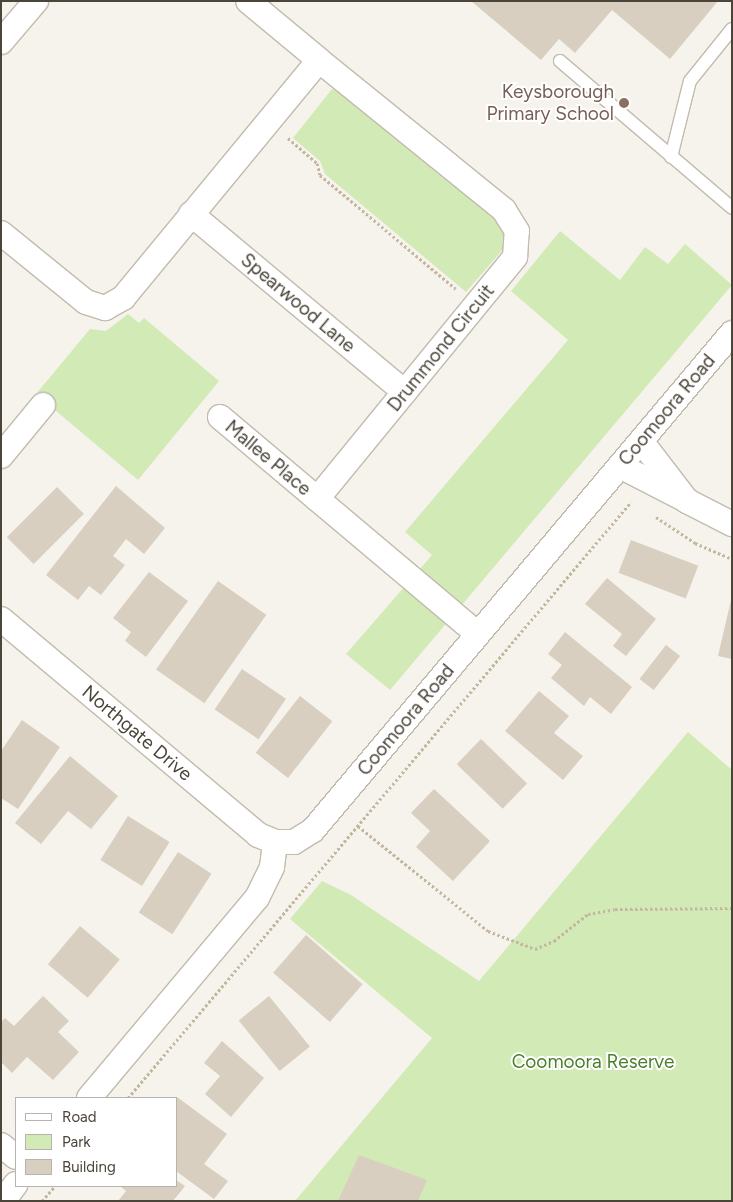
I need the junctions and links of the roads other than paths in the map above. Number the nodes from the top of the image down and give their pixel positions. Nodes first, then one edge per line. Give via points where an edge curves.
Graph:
1 (36, 1) edge
2 (248, 1) edge
3 (732, 29) edge
4 (1, 42) edge
5 (319, 60) junction
6 (560, 61) dead end
7 (671, 157) junction
8 (732, 208) edge
9 (191, 214) junction
10 (1, 233) edge
11 (732, 333) edge
12 (405, 392) junction
13 (43, 405) dead end
14 (220, 417) dead end
15 (641, 441) junction
16 (1, 456) edge
17 (620, 466) junction
18 (317, 499) junction
19 (688, 501) junction
20 (732, 524) edge
21 (1, 619) edge
22 (478, 634) junction
23 (275, 842) junction
24 (90, 1097) edge
25 (1, 1145) edge
26 (15, 1156) edge
27 (15, 1185) edge
28 (2, 1201) edge

1 - 4 street
2 - 5 street, Drummond Circuit
3 - 7 lane via 690,81
5 - 9 street
5 - 12 street, Drummond Circuit via 504,210 517,231 515,257
6 - 7 lane
7 - 8 lane
9 - 10 street via 124,298 105,308 86,302
9 - 12 street, Spearwood Lane
11 - 15 street, Coomoora Road
12 - 18 street, Drummond Circuit
13 - 16 street
14 - 18 street, Mallee Place
15 - 17 street, Coomoora Road
15 - 19 street
17 - 19 street
17 - 22 street, Coomoora Road
18 - 22 street
19 - 20 street
21 - 23 street, Northgate Drive via 258,835
22 - 23 street, Coomoora Road via 313,830 294,842
23 - 24 street via 272,867 257,898
25 - 26 street
27 - 28 street

